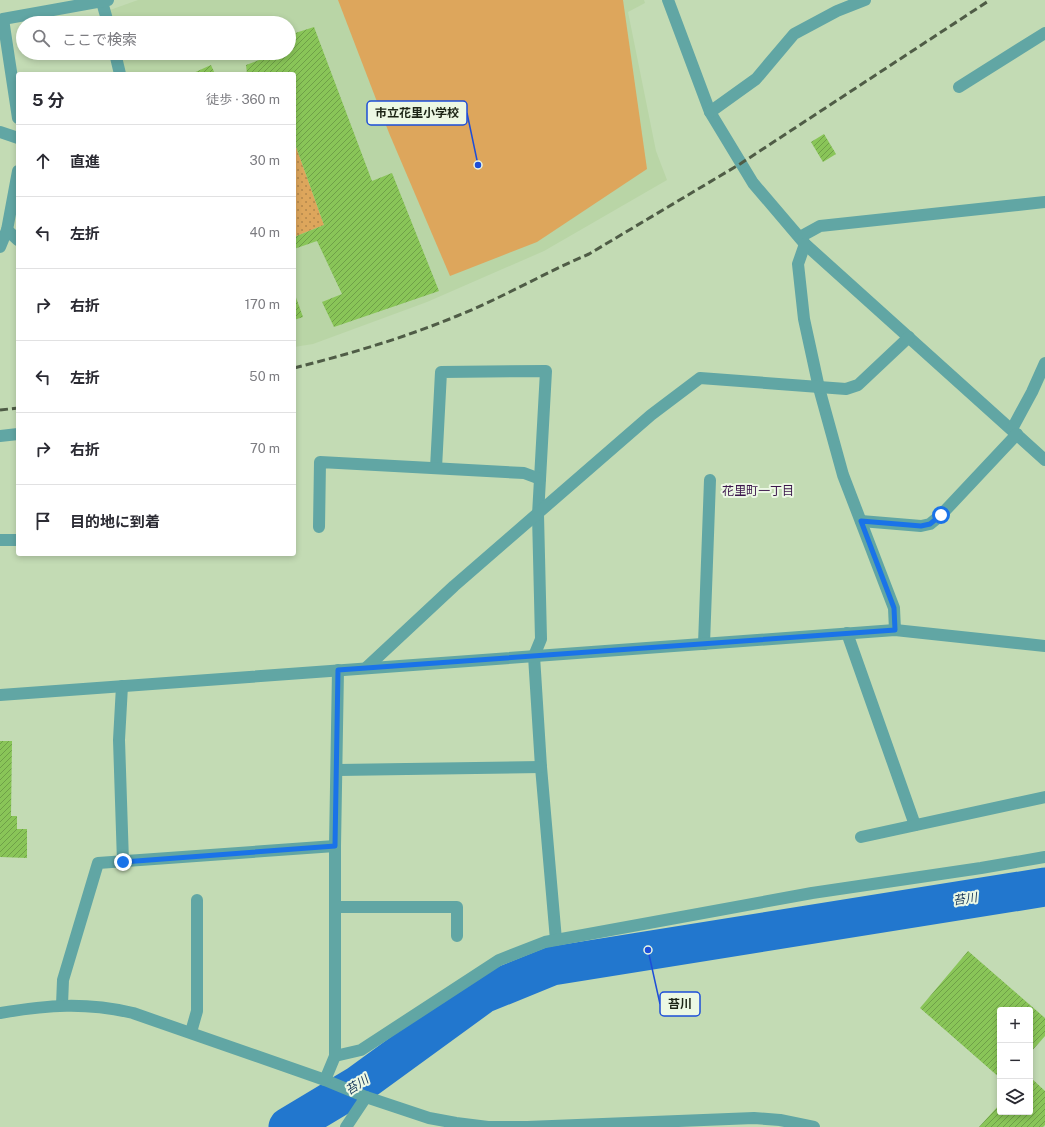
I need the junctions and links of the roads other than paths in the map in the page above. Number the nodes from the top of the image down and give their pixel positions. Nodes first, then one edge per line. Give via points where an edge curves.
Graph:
1 (668, 0) edge
2 (865, 0) edge
3 (105, 1) edge
4 (20, 16) edge
5 (107, 16) edge
6 (16, 17) edge
7 (1045, 33) edge
8 (117, 60) edge
9 (120, 72) edge
10 (959, 87) dead end
11 (16, 105) edge
12 (710, 112) junction
13 (0, 132) edge
14 (16, 137) edge
15 (16, 182) edge
16 (1045, 202) edge
17 (7, 230) junction
18 (16, 238) edge
19 (802, 241) junction
20 (0, 247) edge
21 (909, 337) junction
22 (1045, 363) edge
23 (819, 388) junction
24 (1014, 431) junction
25 (16, 434) edge
26 (0, 436) edge
27 (1045, 460) edge
28 (436, 468) junction
29 (540, 479) junction
30 (710, 480) dead end
31 (538, 515) junction
32 (861, 521) junction
33 (320, 527) dead end
34 (0, 540) edge
35 (16, 540) edge
36 (895, 630) junction
37 (847, 633) junction
38 (704, 644) junction
39 (1045, 646) edge
40 (534, 656) junction
41 (366, 668) junction
42 (338, 670) junction
43 (122, 686) junction
44 (0, 695) edge
45 (541, 767) junction
46 (338, 770) junction
47 (1045, 797) edge
48 (915, 825) junction
49 (860, 837) dead end
50 (335, 846) junction
51 (1045, 857) edge
52 (123, 862) junction
53 (196, 900) dead end
54 (335, 907) junction
55 (457, 936) dead end
56 (556, 940) junction
57 (62, 1005) junction
58 (0, 1013) edge
59 (191, 1032) junction
60 (335, 1056) junction
61 (328, 1081) junction
62 (366, 1097) junction
63 (660, 1124) edge
64 (346, 1127) edge
65 (814, 1127) edge

1 - 12 street
2 - 12 street via 837,11 794,34 756,79
3 - 4 street
3 - 5 street
6 - 11 street via 3,19
7 - 10 street
8 - 9 street
12 - 19 street via 753,183
13 - 14 street
15 - 17 street
16 - 19 street via 820,226
17 - 18 street
17 - 20 street
19 - 21 street
19 - 23 street via 798,264 804,319
21 - 23 street via 858,385 846,389
21 - 24 street
22 - 24 street
23 - 31 street via 700,378 651,415
23 - 32 street via 843,475
24 - 27 street
24 - 32 street via 941,515 930,524 921,526
25 - 26 street
28 - 29 street via 524,473
28 - 29 street via 441,372 546,371
28 - 33 street via 320,462
29 - 31 street
30 - 38 street
31 - 40 street via 541,639
31 - 41 street via 454,586
32 - 36 street via 894,608
34 - 35 street
36 - 37 street
36 - 39 street
37 - 38 street
37 - 48 street
38 - 40 street
40 - 41 street
40 - 45 street
41 - 42 street
42 - 43 street
42 - 46 street
43 - 44 street
43 - 52 street via 119,740
45 - 46 street
45 - 56 street
46 - 50 street
47 - 48 street
48 - 49 street
50 - 52 street
50 - 54 street
51 - 56 street via 812,893
52 - 57 street via 98,863 63,980
53 - 59 street via 197,1011
54 - 55 street via 457,908
54 - 60 street
56 - 60 street via 499,960 361,1050
57 - 58 street
57 - 59 street via 106,1007
59 - 61 street
60 - 61 street
61 - 62 street
62 - 63 street via 429,1118 488,1127
62 - 64 street
63 - 65 street via 754,1118

